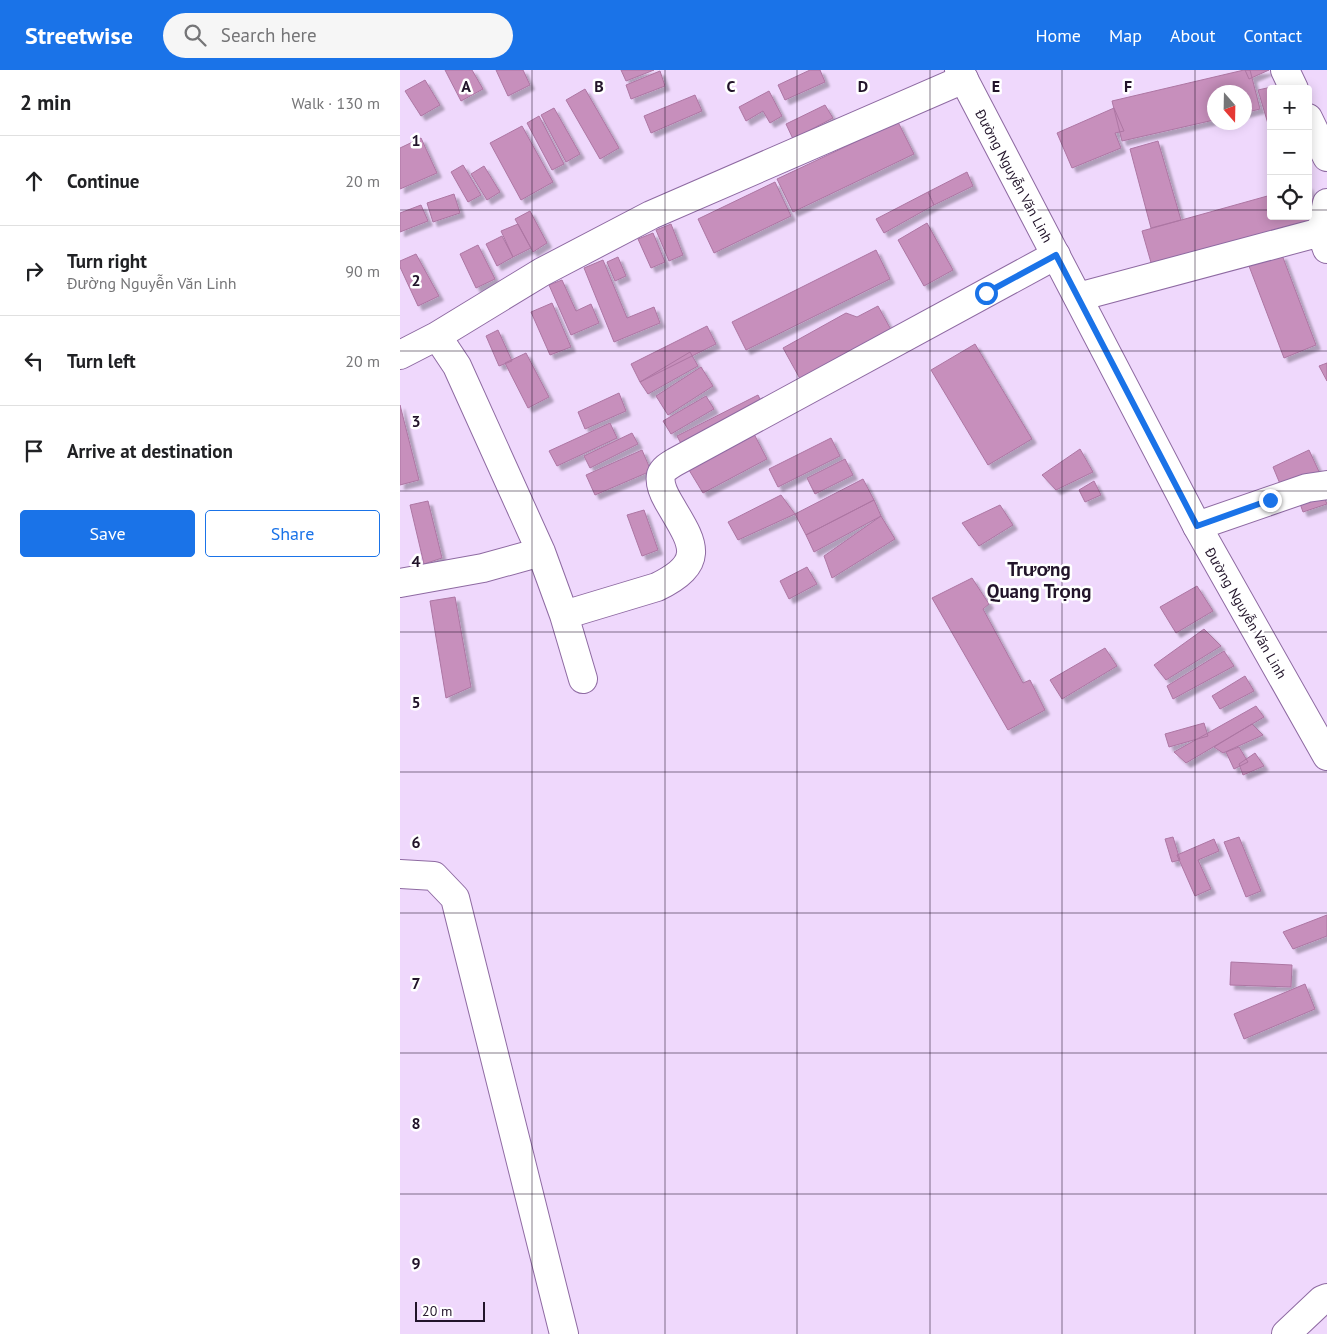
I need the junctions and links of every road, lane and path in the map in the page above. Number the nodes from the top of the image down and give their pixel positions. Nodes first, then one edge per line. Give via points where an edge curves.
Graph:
1 (1285, 70) edge
2 (961, 74) edge
3 (1292, 85) edge
4 (1312, 126) edge
5 (1327, 157) edge
6 (1327, 203) edge
7 (1324, 241) edge
8 (1056, 255) junction
9 (1078, 297) junction
10 (437, 336) junction
11 (400, 355) edge
12 (1327, 485) edge
13 (1197, 526) junction
14 (541, 552) junction
15 (400, 583) edge
16 (564, 615) junction
17 (583, 680) dead end
18 (1327, 756) edge
19 (400, 874) edge
20 (1327, 1298) edge
21 (564, 1334) edge
22 (1286, 1334) edge

1 - 3 street
2 - 8 street, Đường Nguyễn Văn Linh
2 - 10 street via 651,215 542,272
4 - 5 street
6 - 7 street
7 - 9 street
8 - 9 street, Đường Nguyễn Văn Linh
8 - 16 street via 665,468 661,475 662,486 690,540 688,563 657,587
9 - 13 street, Đường Nguyễn Văn Linh
10 - 11 street
10 - 14 street via 456,366
12 - 13 street via 1307,488
13 - 18 street, Đường Nguyễn Văn Linh
14 - 15 street via 483,568
14 - 16 street
16 - 17 street
19 - 21 street via 434,876 455,898
20 - 22 street

